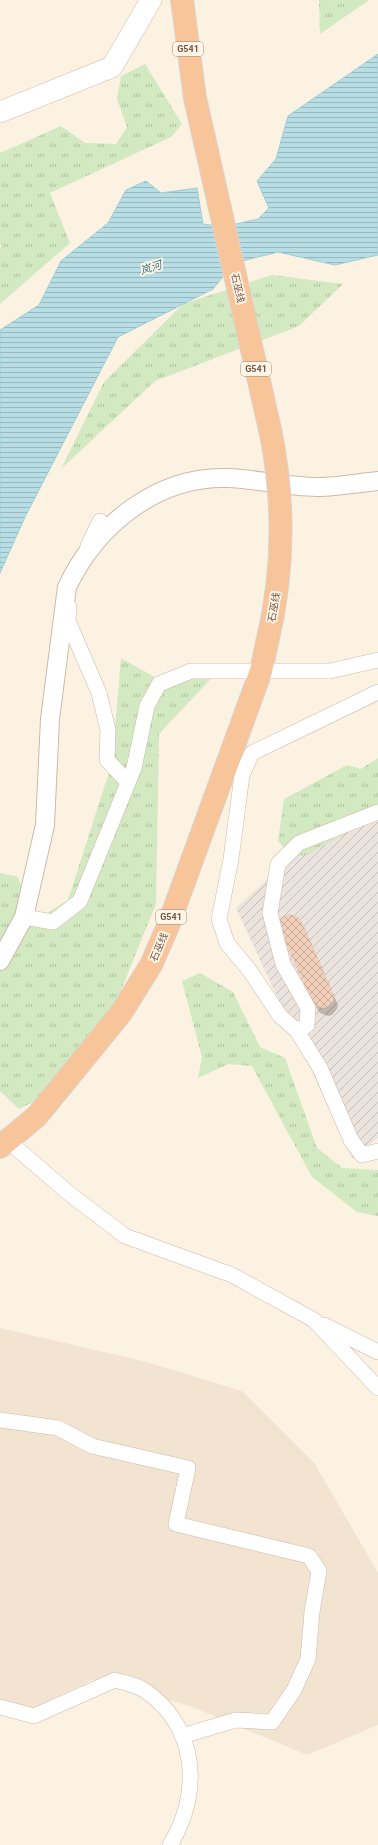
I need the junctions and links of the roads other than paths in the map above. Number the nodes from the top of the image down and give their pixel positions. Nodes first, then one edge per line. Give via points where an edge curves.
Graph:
1 (151, 0) edge
2 (182, 0) edge
3 (0, 112) edge
4 (378, 481) edge
5 (100, 521) dead end
6 (378, 660) edge
7 (261, 671) junction
8 (378, 692) edge
9 (127, 781) junction
10 (378, 812) edge
11 (24, 918) junction
12 (0, 961) edge
13 (297, 1031) junction
14 (4, 1144) edge
15 (378, 1151) edge
16 (314, 1320) junction
17 (378, 1352) edge
18 (378, 1388) edge
19 (0, 1420) edge
20 (0, 1707) edge
21 (182, 1736) junction
22 (170, 1845) edge

1 - 3 main road via 112,67
2 - 7 highway, 石巫线 / G541, bridge via 194,98 280,488 280,569 273,619
4 - 11 street via 317,487 226,478 188,483 152,496 135,506 94,543 67,587 50,719 46,825
5 - 9 street via 71,579 68,621 99,693 108,730 107,760
6 - 7 street via 330,671
7 - 9 street via 191,671 159,684 147,706 134,768
7 - 14 highway, 石巫线 / G541 via 168,926 145,977 118,1018 37,1116
8 - 13 street via 252,753 242,776 231,860 219,919 227,944 250,971 280,1016
9 - 11 street via 80,901 54,922
10 - 13 street via 299,843 278,864 270,913 283,964 308,1008 307,1025
11 - 12 street
13 - 15 street via 320,1068 350,1140 362,1156
14 - 16 street via 125,1236 232,1275
16 - 17 street
16 - 18 street
19 - 21 street via 58,1428 92,1446 188,1468 176,1524 309,1556 319,1572 308,1659 294,1690 272,1722 236,1720
20 - 21 street via 34,1716 115,1680 142,1689 152,1696 170,1714
21 - 22 street via 190,1764 190,1792 188,1806

